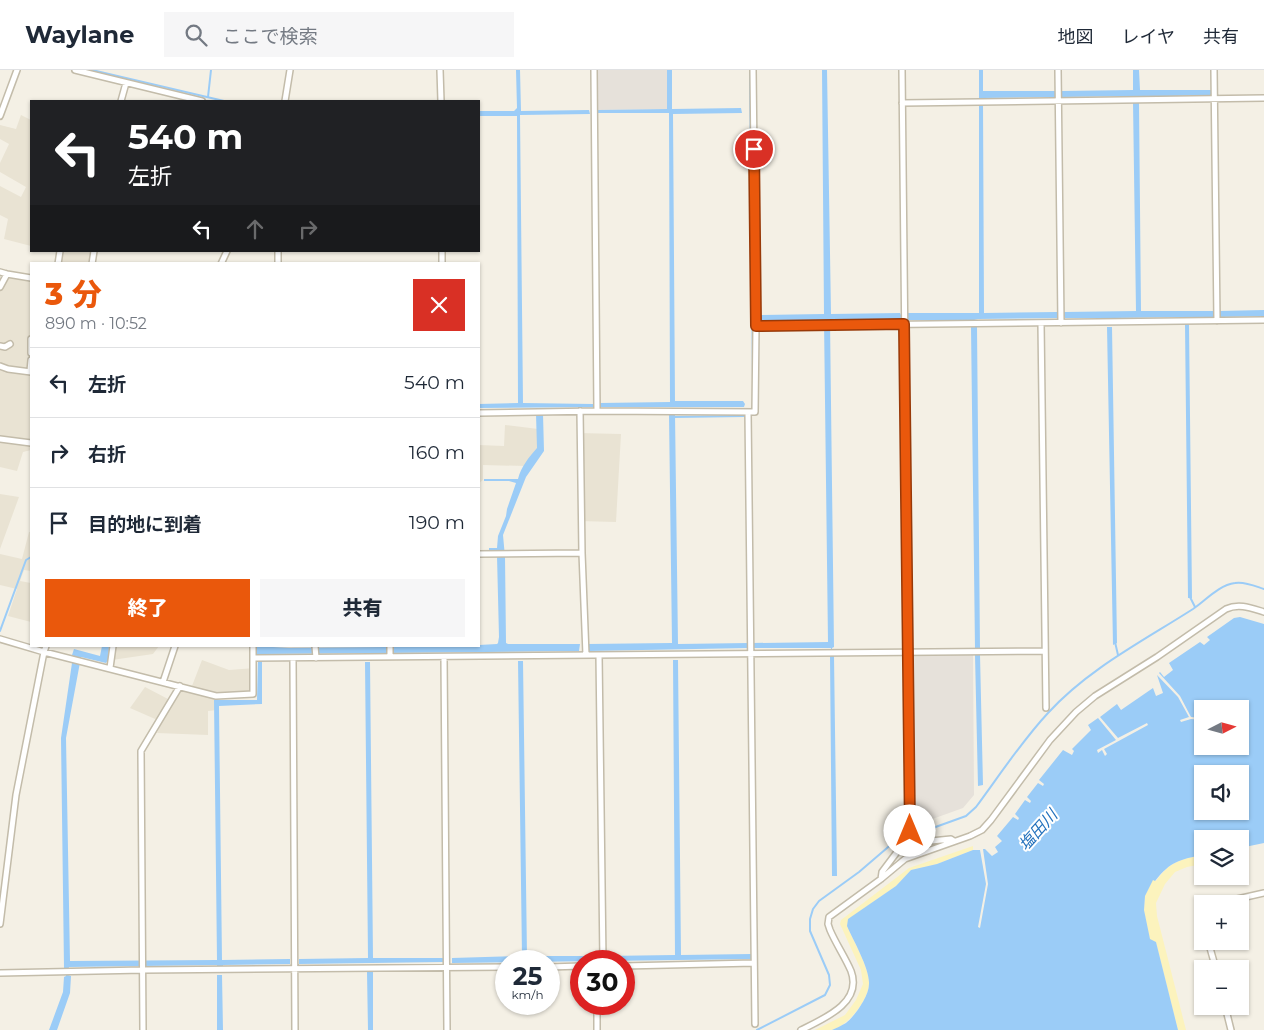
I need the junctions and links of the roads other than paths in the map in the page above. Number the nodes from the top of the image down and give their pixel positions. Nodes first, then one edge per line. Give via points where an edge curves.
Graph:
1 (17, 70) edge
2 (75, 70) edge
3 (290, 70) edge
4 (440, 70) edge
5 (594, 70) edge
6 (753, 70) edge
7 (902, 70) edge
8 (1058, 70) edge
9 (1214, 70) edge
10 (126, 83) junction
11 (1215, 95) junction
12 (1059, 96) junction
13 (1264, 98) edge
14 (121, 100) edge
15 (198, 100) edge
16 (285, 100) edge
17 (441, 100) edge
18 (902, 103) junction
19 (0, 116) edge
20 (0, 272) edge
21 (7, 274) junction
22 (30, 278) edge
23 (0, 286) edge
24 (1217, 316) junction
25 (1061, 317) junction
26 (904, 319) junction
27 (1264, 320) edge
28 (1041, 323) junction
29 (756, 326) junction
30 (10, 344) dead end
31 (0, 346) edge
32 (0, 366) edge
33 (30, 371) edge
34 (580, 411) junction
35 (597, 411) junction
36 (748, 412) junction
37 (480, 413) edge
38 (0, 439) edge
39 (30, 442) edge
40 (582, 553) junction
41 (480, 554) edge
42 (1264, 612) edge
43 (0, 639) edge
44 (30, 646) edge
45 (113, 647) edge
46 (175, 647) edge
47 (253, 647) edge
48 (315, 647) edge
49 (390, 647) edge
50 (45, 649) edge
51 (585, 650) junction
52 (1045, 651) junction
53 (909, 652) junction
54 (751, 653) junction
55 (390, 655) junction
56 (598, 655) junction
57 (444, 657) junction
58 (255, 658) junction
59 (293, 658) junction
60 (316, 658) junction
61 (110, 668) junction
62 (163, 682) junction
63 (180, 686) junction
64 (1046, 708) dead end
65 (911, 841) junction
66 (954, 841) junction
67 (881, 879) junction
68 (1264, 893) edge
69 (1249, 896) edge
70 (0, 924) edge
71 (603, 950) edge
72 (754, 963) junction
73 (635, 966) edge
74 (495, 967) edge
75 (447, 968) junction
76 (295, 969) junction
77 (143, 970) junction
78 (0, 973) edge
79 (596, 1015) edge
80 (1227, 1015) edge
81 (755, 1024) dead end
82 (143, 1030) edge
83 (295, 1030) edge
84 (447, 1030) edge
85 (597, 1030) edge
86 (801, 1030) edge
87 (1231, 1030) edge

1 - 19 street
2 - 10 street
3 - 16 street
4 - 17 street
5 - 35 street
6 - 29 street
7 - 18 street
8 - 12 street
9 - 11 street
10 - 14 street
10 - 15 street
11 - 12 street via 1137,100
11 - 13 street
11 - 24 street
12 - 18 street via 981,102
12 - 25 street
18 - 26 street
20 - 21 street
21 - 22 street
21 - 23 street
24 - 25 street via 1187,321 1110,322
24 - 27 street
25 - 28 street
26 - 28 street via 974,324
26 - 29 street via 831,325
26 - 53 street
28 - 52 street
29 - 36 street via 755,412
30 - 31 street
32 - 33 street
34 - 35 street
34 - 37 street
34 - 40 street
35 - 36 street
36 - 54 street
38 - 39 street
40 - 41 street
40 - 51 street
42 - 66 street via 1237,605 1226,609 1095,696 1050,740 982,830
43 - 44 street
45 - 61 street
46 - 62 street
47 - 58 street
48 - 60 street
49 - 55 street
50 - 61 street
50 - 70 street via 16,795
51 - 56 street
51 - 57 street via 521,656
52 - 53 street
52 - 64 street
53 - 54 street
53 - 65 street
54 - 56 street
54 - 72 street
55 - 57 street
55 - 60 street
56 - 71 street
57 - 75 street
58 - 59 street
58 - 63 street via 253,694 216,696
59 - 60 street
59 - 76 street
61 - 62 street
62 - 63 street
63 - 77 street via 141,751
65 - 66 street
65 - 67 street via 882,872
66 - 67 street via 906,859
67 - 86 street via 829,917 830,930 853,982 842,1007
68 - 69 street
72 - 73 street
72 - 81 street
74 - 75 street
75 - 76 street
75 - 84 street
76 - 77 street
76 - 83 street
77 - 78 street
77 - 82 street
79 - 85 street
80 - 87 street

